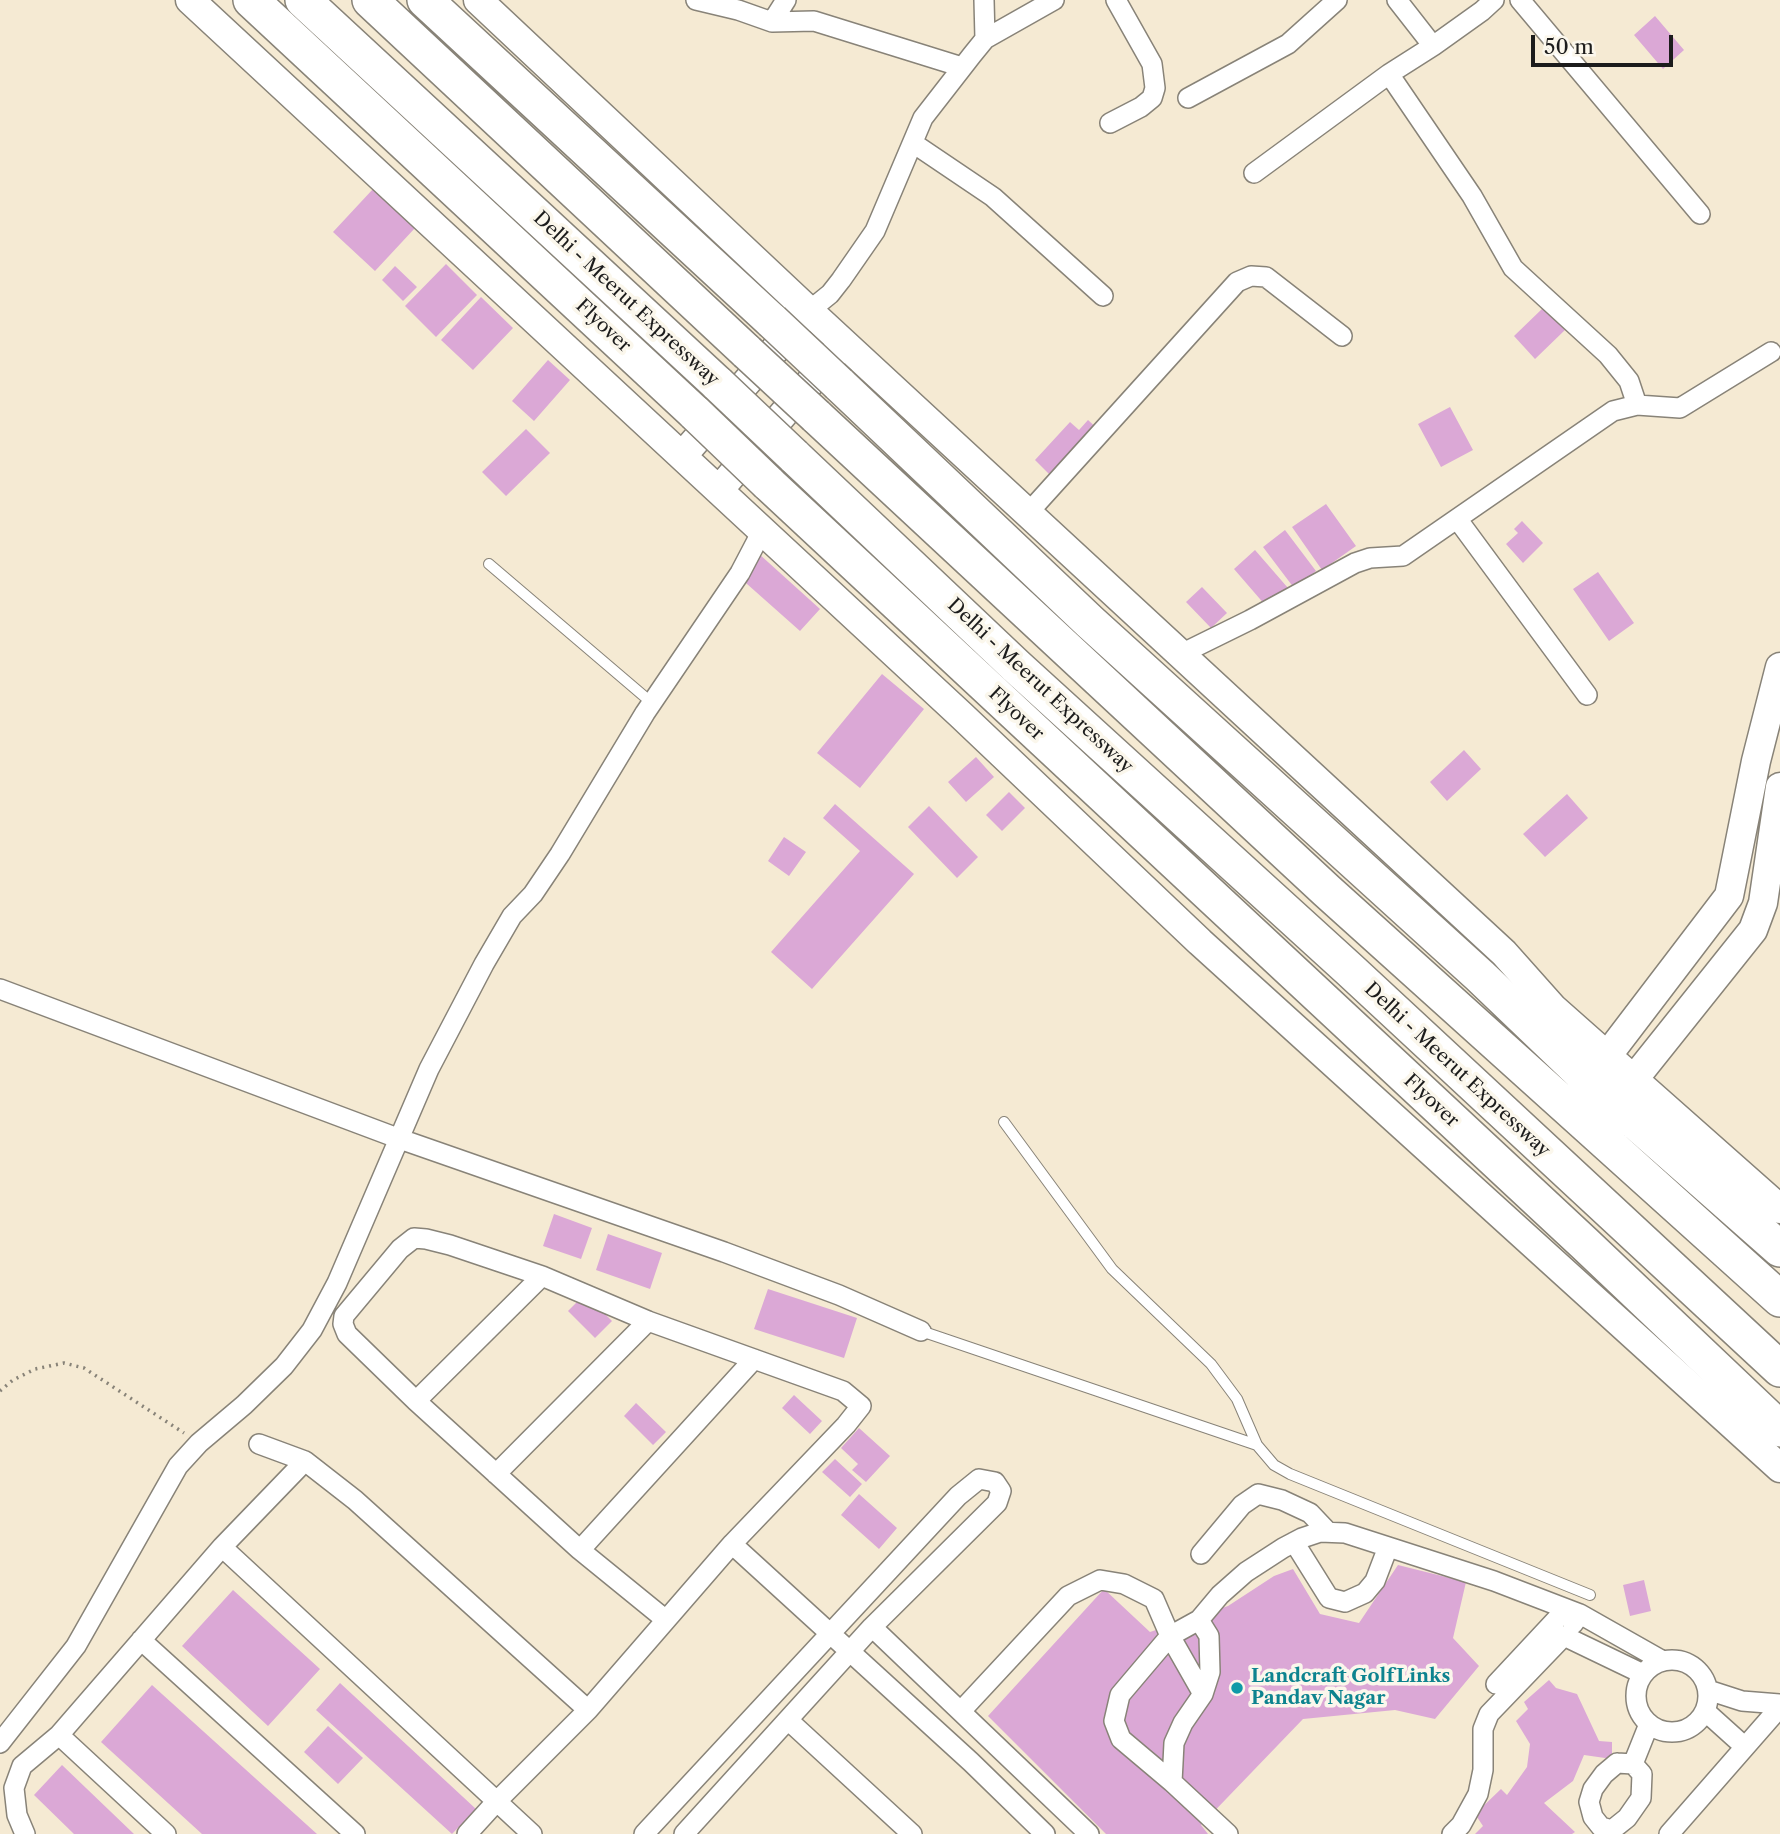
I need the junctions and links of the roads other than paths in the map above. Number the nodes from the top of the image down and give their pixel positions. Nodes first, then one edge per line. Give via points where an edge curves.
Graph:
1 (190, 0) edge
2 (251, 0) edge
3 (303, 0) edge
4 (370, 0) edge
5 (425, 0) edge
6 (478, 0) edge
7 (696, 0) edge
8 (786, 0) edge
9 (984, 0) edge
10 (1054, 0) edge
11 (1116, 0) edge
12 (1337, 0) edge
13 (1397, 0) edge
14 (1494, 0) edge
15 (1520, 0) edge
16 (772, 22) junction
17 (985, 39) junction
18 (1433, 46) junction
19 (962, 67) junction
20 (1389, 74) junction
21 (1188, 98) dead end
22 (1110, 123) dead end
23 (913, 142) junction
24 (1254, 173) dead end
25 (1700, 214) dead end
26 (1103, 296) dead end
27 (809, 311) junction
28 (1342, 336) dead end
29 (844, 342) junction
30 (1771, 352) dead end
31 (1637, 405) junction
32 (683, 455) junction
33 (719, 490) junction
34 (1029, 512) junction
35 (1458, 520) junction
36 (762, 531) junction
37 (489, 564) dead end
38 (1181, 654) junction
39 (1780, 667) edge
40 (1587, 695) dead end
41 (652, 703) junction
42 (1780, 787) edge
43 (0, 989) edge
44 (1608, 1056) junction
45 (1634, 1079) junction
46 (1003, 1122) dead end
47 (400, 1139) junction
48 (1780, 1209) edge
49 (1780, 1249) edge
50 (542, 1276) junction
51 (1780, 1299) edge
52 (648, 1321) junction
53 (921, 1331) joint
54 (754, 1359) junction
55 (1780, 1369) edge
56 (415, 1401) junction
57 (1780, 1429) edge
58 (259, 1444) dead end
59 (1257, 1445) junction
60 (305, 1461) junction
61 (1780, 1468) edge
62 (496, 1474) junction
63 (1328, 1532) junction
64 (1293, 1542) junction
65 (732, 1544) junction
66 (222, 1547) junction
67 (1388, 1547) junction
68 (580, 1550) junction
69 (1201, 1554) dead end
70 (1590, 1595) dead end
71 (1573, 1611) junction
72 (666, 1620) junction
73 (1199, 1620) junction
74 (872, 1626) junction
75 (831, 1634) junction
76 (1170, 1636) junction
77 (1564, 1636) junction
78 (141, 1640) junction
79 (850, 1652) junction
80 (1663, 1661) junction
81 (1643, 1674) junction
82 (1496, 1684) dead end
83 (1708, 1690) junction
84 (1203, 1694) junction
85 (588, 1710) junction
86 (961, 1711) junction
87 (1705, 1711) junction
88 (1778, 1711) edge
89 (788, 1720) junction
90 (1649, 1724) junction
91 (60, 1735) junction
92 (0, 1743) edge
93 (1745, 1747) junction
94 (1633, 1764) junction
95 (1172, 1782) junction
96 (497, 1801) junction
97 (904, 1831) edge
98 (1610, 1832) edge
99 (25, 1834) edge
100 (166, 1834) edge
101 (355, 1834) edge
102 (467, 1834) edge
103 (532, 1834) edge
104 (644, 1834) edge
105 (684, 1834) edge
106 (1045, 1834) edge
107 (1089, 1834) edge
108 (1228, 1834) edge
109 (1452, 1834) edge
110 (1669, 1834) edge

1 - 32 street
2 - 57 highway, Flyover, bridge
3 - 55 highway, Delhi - Meerut Expressway, bridge via 1016,666
4 - 51 highway, bridge via 1327,891
5 - 49 highway, bridge via 1090,622 1595,1086
6 - 27 street
7 - 16 street
8 - 16 street
9 - 17 street
10 - 17 street
11 - 22 street via 1152,64 1155,88 1153,98
12 - 21 street via 1288,44
13 - 18 street
14 - 18 street
15 - 25 street
16 - 19 street via 814,21
17 - 19 street
18 - 20 street
19 - 23 street via 923,118
20 - 24 street
20 - 31 street via 1472,196 1513,268 1608,355 1629,381
23 - 26 street via 993,197
23 - 27 street via 875,231 830,294
27 - 29 street
27 - 32 street
28 - 34 street via 1266,277 1251,276 1237,282
29 - 33 street
29 - 34 street
30 - 31 street via 1680,408
31 - 35 street via 1613,411
32 - 33 street
33 - 36 street
34 - 38 street
35 - 38 street via 1403,556 1356,563
35 - 40 street
36 - 41 street via 740,573
36 - 61 street via 1210,951
37 - 41 lane
38 - 44 street via 1504,953 1553,1008
39 - 44 street via 1729,896
41 - 47 street via 560,854 495,945 429,1069
42 - 45 street via 1763,903 1753,930
43 - 47 street
44 - 45 street
45 - 48 street
46 - 59 lane via 1112,1269 1211,1364 1237,1399
47 - 53 street via 724,1252
47 - 92 street via 312,1330 284,1366 178,1466 76,1646
50 - 52 street
50 - 56 street
50 - 56 street via 426,1239 414,1238 400,1249 350,1307 343,1324 347,1334
52 - 54 street
52 - 62 street
53 - 59 lane
54 - 65 street via 843,1391 861,1406
54 - 68 street
56 - 62 street
58 - 60 street
59 - 70 lane via 1274,1465 1290,1474
60 - 66 street
60 - 85 street via 355,1500
62 - 68 street
63 - 64 street
63 - 67 street
63 - 69 street via 1310,1513 1258,1494 1242,1505
64 - 67 street via 1329,1598 1345,1602 1365,1593 1375,1581
64 - 73 street via 1246,1572
65 - 72 street
65 - 75 street
66 - 78 street
66 - 96 street
67 - 71 street
68 - 72 street
71 - 77 street
71 - 80 street
71 - 82 street
72 - 85 street
73 - 76 street
73 - 84 street via 1209,1636 1210,1672
74 - 75 street via 997,1503 1001,1491 995,1482 979,1479 958,1496
74 - 79 street
74 - 86 street
75 - 79 street
75 - 104 street
76 - 84 street
76 - 86 street via 1154,1598 1124,1584 1100,1580 1068,1596
76 - 95 street via 1120,1695 1114,1721 1121,1739
77 - 81 street
77 - 109 street via 1489,1714 1483,1729 1478,1794
78 - 91 street
78 - 101 street
79 - 89 street
79 - 106 street
80 - 81 street
80 - 83 street via 1687,1662 1704,1678
81 - 90 street via 1637,1706
83 - 87 street
83 - 88 street
84 - 95 street via 1174,1742
85 - 96 street
86 - 107 street
87 - 90 street via 1685,1730 1660,1730
87 - 93 street
88 - 93 street
89 - 97 street
89 - 105 street
90 - 94 street
91 - 99 street via 22,1766 13,1788
91 - 100 street
93 - 110 street
94 - 98 street via 1642,1774 1641,1798
94 - 98 street via 1616,1763 1593,1789 1589,1802 1593,1817
95 - 108 street
96 - 102 street
96 - 103 street

